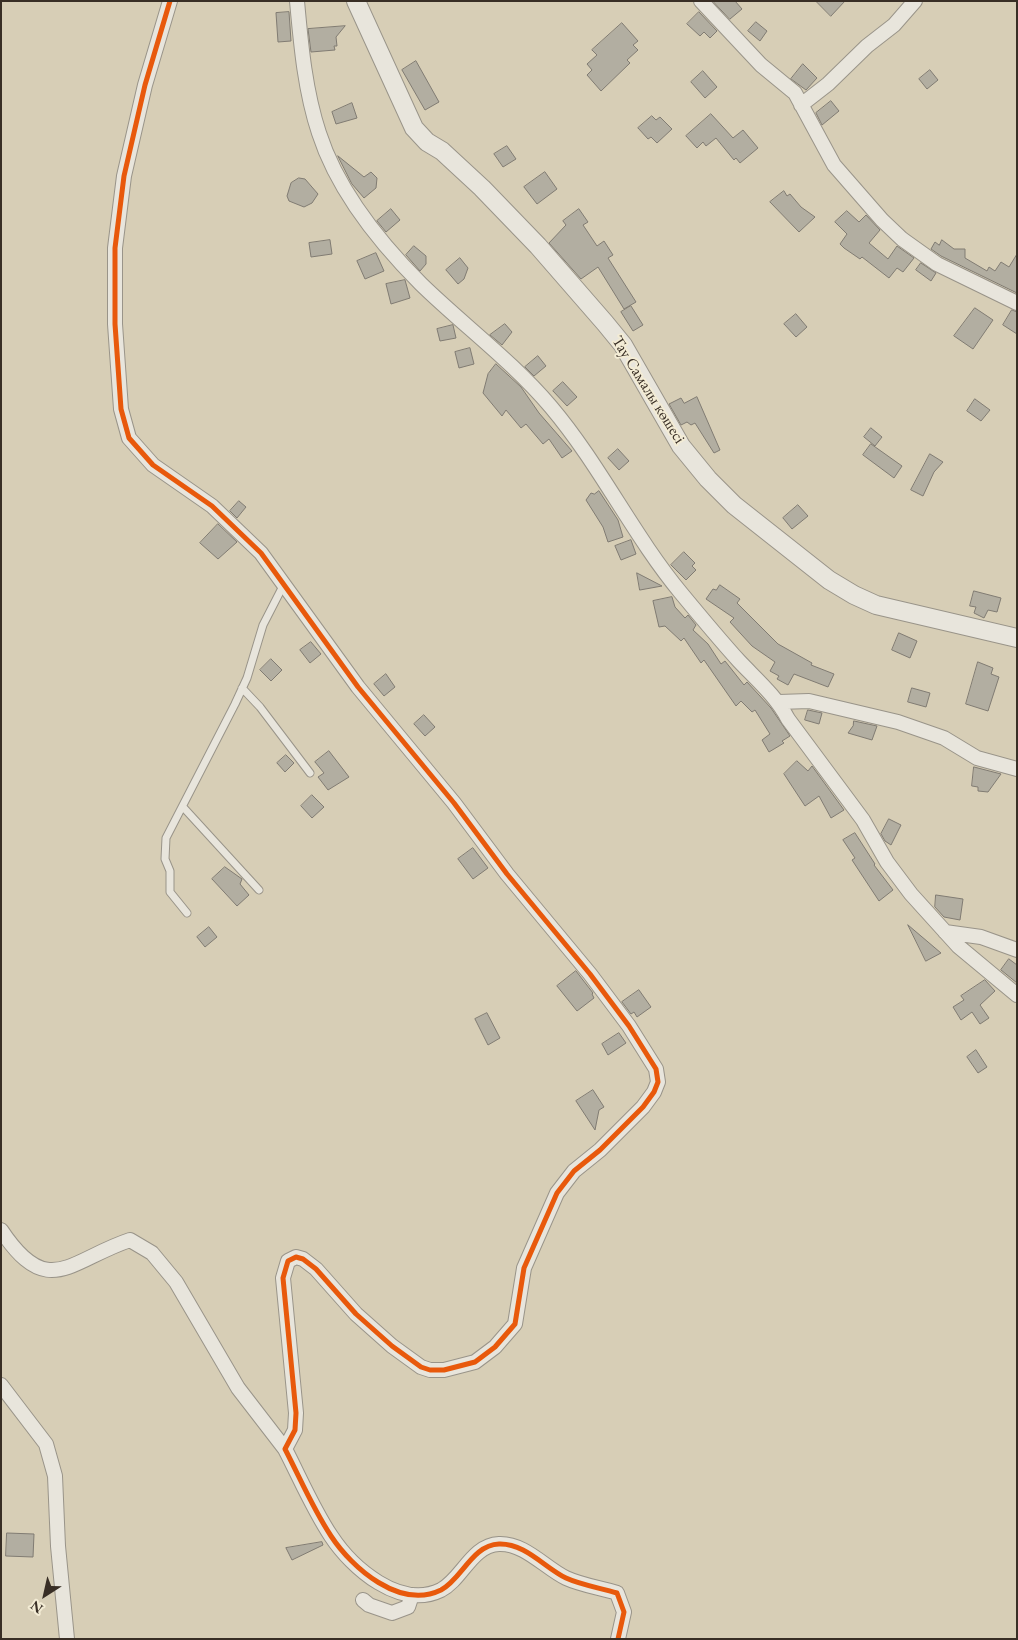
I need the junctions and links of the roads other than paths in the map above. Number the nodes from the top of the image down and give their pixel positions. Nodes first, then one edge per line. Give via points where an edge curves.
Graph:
1 (170, 1) edge
2 (297, 1) edge
3 (356, 1) edge
4 (701, 1) edge
5 (915, 1) edge
6 (801, 105) junction
7 (1017, 303) edge
8 (283, 586) junction
9 (1017, 638) edge
10 (242, 688) junction
11 (779, 702) junction
12 (1017, 769) edge
13 (310, 773) dead end
14 (183, 807) junction
15 (258, 890) dead end
16 (188, 913) dead end
17 (945, 932) junction
18 (1017, 950) edge
19 (1017, 995) edge
20 (1, 1230) edge
21 (1, 1385) edge
22 (285, 1449) junction
23 (412, 1596) junction
24 (363, 1600) dead end
25 (67, 1639) edge
26 (618, 1639) edge

1 - 8 street via 124,176 115,248 115,324 121,409 129,438 142,454 171,479 194,491 229,522 260,553
2 - 11 street via 305,76 318,133 338,177 370,229 420,283 549,405 593,463 648,551 727,648
3 - 9 street, Тау Самалы көшесі via 414,128 482,188 538,246 623,345 681,446 734,505 829,580 854,595 876,604
4 - 6 street via 761,65 789,87
5 - 6 street via 894,25
6 - 7 street via 834,165 902,239 958,276
8 - 10 lane via 263,625
8 - 22 street via 358,687 611,1002 652,1063 658,1082 643,1107 574,1171 557,1192 524,1268 515,1324 495,1347 475,1362 444,1370 421,1367 356,1314 316,1269 303,1259 296,1257 288,1261 283,1278 296,1413 294,1430
10 - 13 lane
10 - 14 lane
11 - 12 street via 809,701 898,722 944,738 977,758
11 - 17 street via 788,719 863,820 892,868
14 - 15 lane
14 - 16 lane via 166,838 165,859 170,871 170,892
17 - 18 street via 981,937
17 - 19 street
20 - 22 street via 28,1263 53,1271 90,1259 109,1247 130,1240 152,1253 176,1282 238,1388
21 - 25 street via 46,1444 55,1476
22 - 23 street via 332,1538 355,1565 393,1590
23 - 24 street via 408,1607 392,1613
23 - 26 street via 443,1589 486,1547 510,1545 567,1578 617,1593 624,1612

